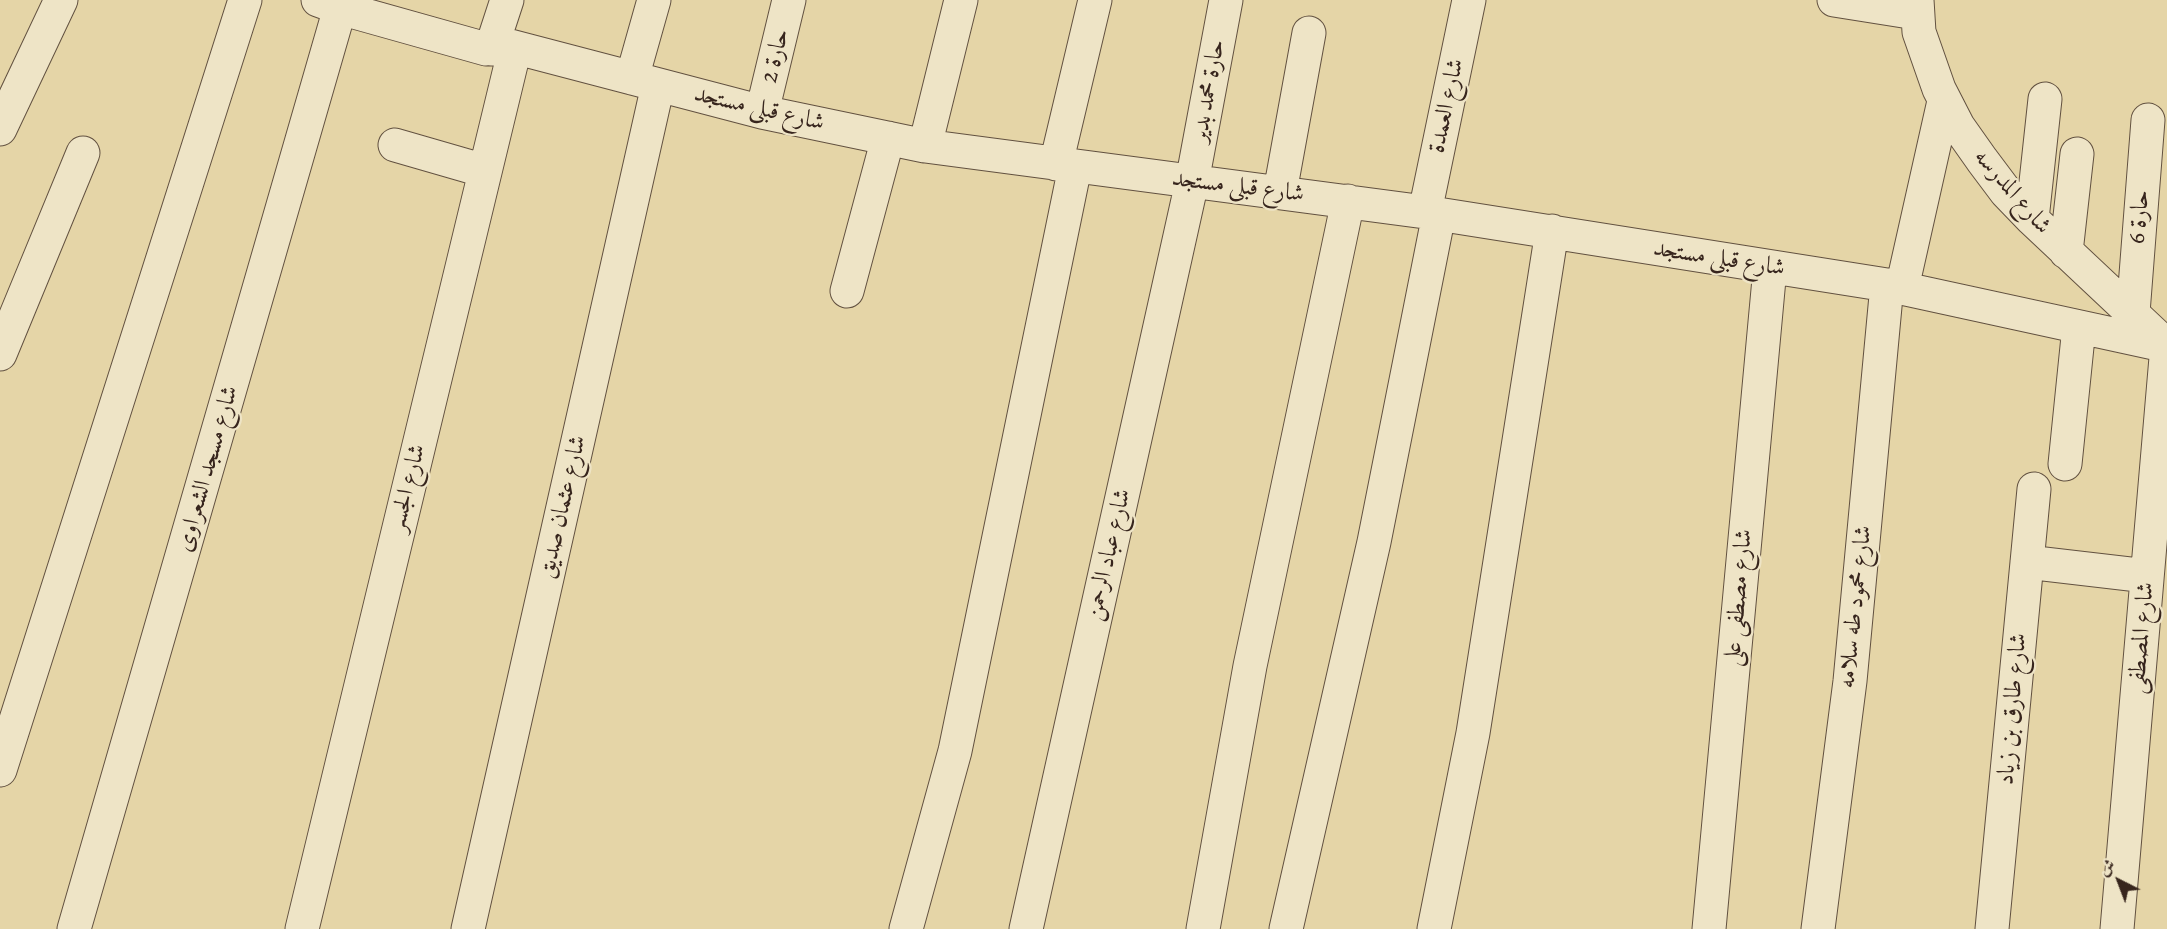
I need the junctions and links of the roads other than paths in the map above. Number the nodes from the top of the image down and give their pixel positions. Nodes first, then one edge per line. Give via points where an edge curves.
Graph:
1 (61, 0) edge
2 (245, 0) edge
3 (507, 0) edge
4 (654, 0) edge
5 (789, 0) edge
6 (961, 0) edge
7 (1095, 0) edge
8 (1226, 0) edge
9 (1469, 0) edge
10 (1834, 0) edge
11 (329, 4) edge
12 (1917, 7) edge
13 (1309, 33) dead end
14 (503, 48) junction
15 (645, 81) junction
16 (2045, 99) dead end
17 (1944, 101) junction
18 (762, 112) junction
19 (2148, 120) dead end
20 (0, 129) edge
21 (888, 138) junction
22 (395, 145) dead end
23 (925, 146) junction
24 (83, 153) dead end
25 (2077, 154) dead end
26 (1066, 166) junction
27 (485, 171) junction
28 (1192, 182) junction
29 (1280, 192) junction
30 (1348, 201) junction
31 (1432, 213) junction
32 (2032, 219) junction
33 (1552, 231) junction
34 (2066, 252) junction
35 (1770, 268) junction
36 (1895, 287) junction
37 (846, 291) dead end
38 (2133, 314) junction
39 (2079, 327) junction
40 (2167, 346) edge
41 (0, 354) edge
42 (2065, 464) dead end
43 (2034, 489) dead end
44 (2027, 562) junction
45 (2147, 576) junction
46 (0, 770) edge
47 (74, 929) edge
48 (302, 929) edge
49 (468, 929) edge
50 (906, 929) edge
51 (1026, 929) edge
52 (1203, 929) edge
53 (1286, 929) edge
54 (1434, 929) edge
55 (1708, 929) edge
56 (1818, 929) edge
57 (1992, 929) edge
58 (2117, 929) edge

1 - 20 street
2 - 46 street
3 - 14 street, شارع الجسر
4 - 15 street, شارع عثمان صديق
5 - 18 street, حارة 2
6 - 23 street
7 - 26 street
8 - 28 street, حارة محمد بدير
9 - 31 street, شارع العمدة
10 - 12 street
11 - 14 street, شارع قبلى مستجد via 486,49
11 - 47 street, شارع مسجد الشعراوى
12 - 17 street, شارع المدرسه via 1925,53
13 - 29 street
14 - 15 street, شارع قبلى مستجد
14 - 27 street, شارع الجسر
15 - 18 street, شارع قبلى مستجد
15 - 49 street, شارع عثمان صديق
16 - 32 street
17 - 32 street, شارع المدرسه via 1982,160
17 - 36 street, شارع محمود طه سلامه
18 - 21 street, شارع قبلى مستجد
19 - 38 street, حارة 6
21 - 23 street, شارع قبلى مستجد
21 - 37 street
22 - 27 street
23 - 26 street, شارع قبلى مستجد
24 - 41 street
25 - 34 street
26 - 28 street, شارع قبلى مستجد
26 - 50 street via 956,751
27 - 48 street, شارع الجسر
28 - 29 street, شارع قبلى مستجد
28 - 51 street, شارع عباد الرحمن
29 - 30 street, شارع قبلى مستجد
30 - 31 street, شارع قبلى مستجد
30 - 52 street via 1250,666
31 - 33 street, شارع قبلى مستجد
31 - 53 street, شارع العمدة via 1374,542
32 - 34 street, شارع المدرسه
33 - 35 street, شارع قبلى مستجد
33 - 54 street via 1473,733
34 - 38 street, شارع المدرسه
35 - 36 street, شارع قبلى مستجد
35 - 55 street, شارع مصطفى على
36 - 39 street, شارع قبلى مستجد
36 - 56 street, شارع محمود طه سلامه
38 - 40 street, شارع المدرسه
39 - 40 street, شارع قبلى مستجد
39 - 42 street
40 - 45 street, شارع المصطفى
43 - 44 street, شارع طارق بن زياد
44 - 45 street
44 - 57 street, شارع طارق بن زياد
45 - 58 street, شارع المصطفى

